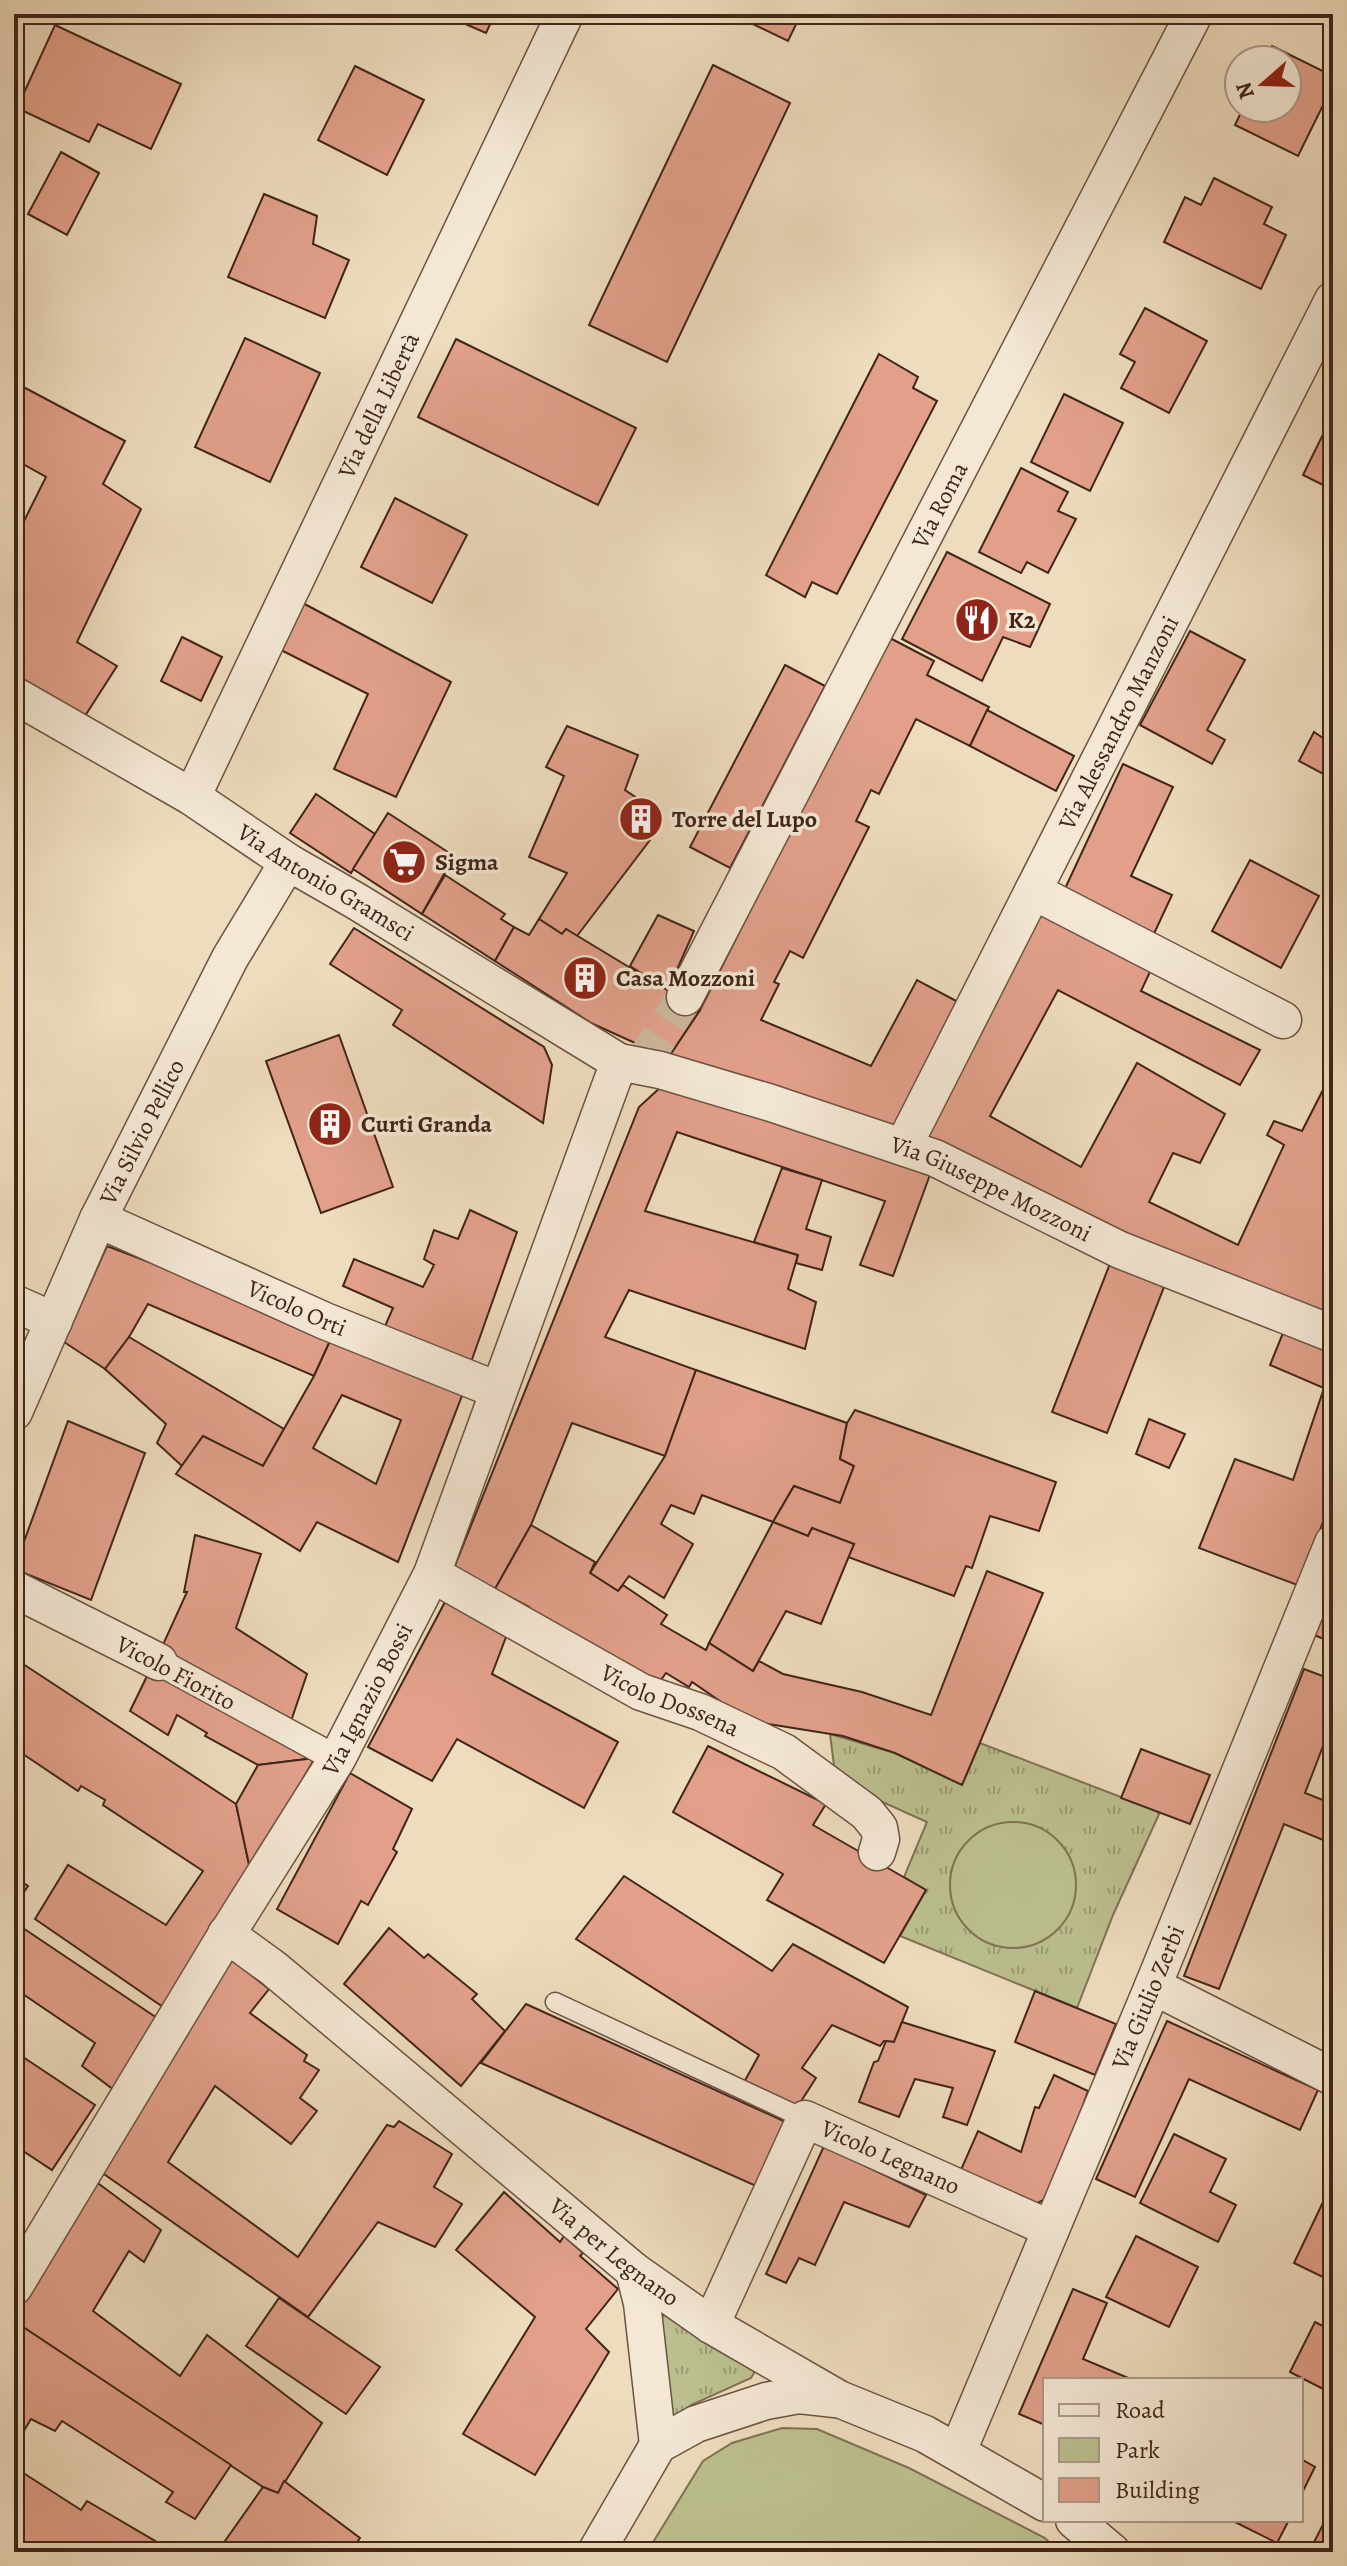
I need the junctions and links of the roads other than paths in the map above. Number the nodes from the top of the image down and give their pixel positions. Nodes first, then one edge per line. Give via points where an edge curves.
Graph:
1 (565, 14) edge
2 (1194, 14) edge
3 (1333, 300) edge
4 (14, 695) edge
5 (192, 797) junction
6 (288, 862) junction
7 (1033, 891) junction
8 (685, 997) tunnel mouth
9 (1283, 1020) dead end
10 (630, 1064) junction
11 (903, 1147) junction
12 (98, 1219) junction
13 (14, 1303) edge
14 (54, 1321) junction
15 (1333, 1334) edge
16 (497, 1390) junction
17 (14, 1412) edge
18 (1333, 1543) edge
19 (432, 1574) junction
20 (14, 1589) edge
21 (159, 1662) joint
22 (337, 1759) junction
23 (877, 1852) dead end
24 (226, 1934) junction
25 (1153, 1986) junction
26 (555, 2002) dead end
27 (1333, 2077) edge
28 (805, 2119) junction
29 (1051, 2229) junction
30 (634, 2271) junction
31 (14, 2287) edge
32 (711, 2325) junction
33 (839, 2399) junction
34 (658, 2445) junction
35 (958, 2451) junction
36 (1043, 2502) edge
37 (1076, 2522) edge
38 (596, 2552) edge
39 (1112, 2552) edge

1 - 5 street, Via della Libertà
2 - 8 street, Via Roma
3 - 7 street, Via Alessandro Manzoni
4 - 5 street, Via Antonio Gramsci
5 - 6 street, Via Antonio Gramsci
6 - 10 street, Via Antonio Gramsci
6 - 12 street, Via Silvio Pellico via 230,958
7 - 9 street
7 - 11 street, Via Alessandro Manzoni
10 - 11 street, Via Giuseppe Mozzoni
10 - 16 street, Via Ignazio Bossi
11 - 15 street, Via Giuseppe Mozzoni via 1120,1250
12 - 14 street, Via Silvio Pellico
12 - 16 street, Vicolo Orti via 325,1321
13 - 14 street
14 - 17 street, Via Silvio Pellico
16 - 19 street, Via Ignazio Bossi
18 - 25 street, Via Giulio Zerbi
19 - 22 street, Via Ignazio Bossi
19 - 23 street, Vicolo Dossena via 641,1692 700,1712 784,1752 867,1813 879,1828
20 - 21 street, Vicolo Fiorito
21 - 22 street, Vicolo Fiorito
22 - 24 street, Via Ignazio Bossi
24 - 30 street, Via per Legnano
24 - 31 street, Via Ignazio Bossi
25 - 27 street
25 - 29 street, Via Giulio Zerbi
26 - 28 lane
28 - 29 street, Vicolo Legnano
28 - 32 street, Vicolo Legnano
29 - 35 street, Via Giulio Zerbi
30 - 32 street, Via per Legnano
30 - 34 street
32 - 33 street, Via per Legnano
33 - 34 street via 799,2395 766,2401 696,2424
33 - 35 street, Via per Legnano
34 - 38 street
35 - 36 street, Via per Legnano
37 - 39 street

